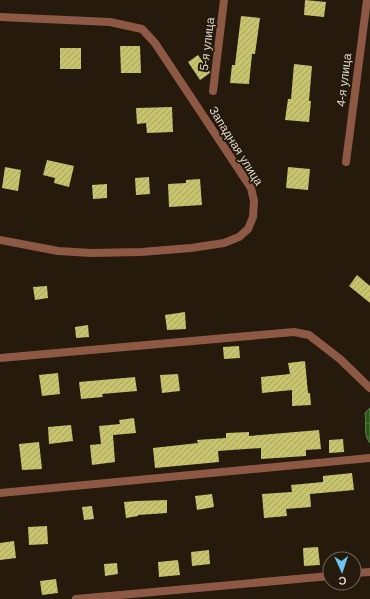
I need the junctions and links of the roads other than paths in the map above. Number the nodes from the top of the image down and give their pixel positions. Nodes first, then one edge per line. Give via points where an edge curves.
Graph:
1 (224, 0) edge
2 (367, 0) edge
3 (0, 17) edge
4 (213, 91) dead end
5 (346, 162) dead end
6 (0, 240) edge
7 (0, 358) edge
8 (370, 388) edge
9 (370, 458) edge
10 (0, 493) edge
11 (322, 577) edge
12 (76, 599) edge

1 - 4 street, 5-я улица
2 - 5 street, 4-я улица
3 - 6 street, Западная улица via 110,22 142,29 155,43 247,181 254,201 253,217 248,229 239,237 198,248 91,253 58,251
7 - 8 street via 294,332 309,335 340,359
9 - 10 street
11 - 12 street

